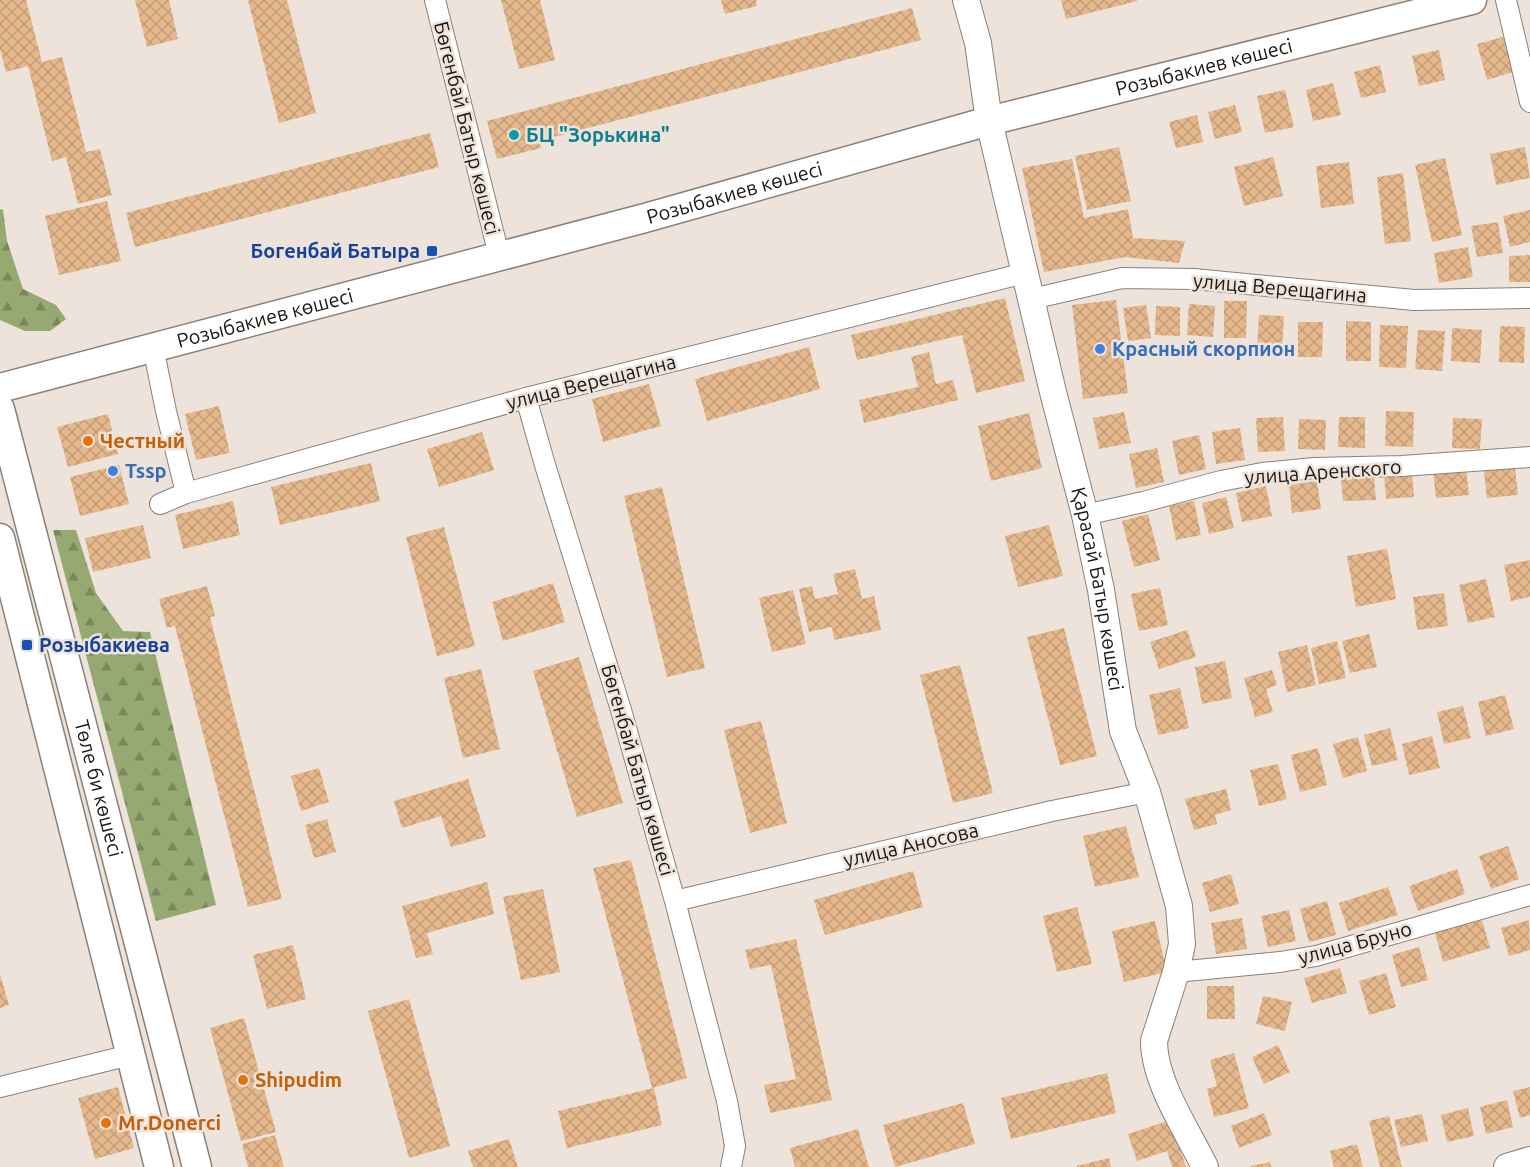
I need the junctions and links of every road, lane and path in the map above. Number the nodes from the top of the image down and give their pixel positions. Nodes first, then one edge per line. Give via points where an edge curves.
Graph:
1 (435, 0) edge
2 (966, 0) edge
3 (1472, 0) edge
4 (1506, 0) edge
5 (1530, 102) edge
6 (989, 121) junction
7 (499, 255) junction
8 (1025, 273) junction
9 (1530, 298) edge
10 (1032, 299) junction
11 (153, 347) junction
12 (0, 387) edge
13 (526, 398) junction
14 (0, 409) edge
15 (1530, 458) edge
16 (186, 493) junction
17 (160, 504) dead end
18 (1085, 515) junction
19 (0, 538) edge
20 (53, 613) junction
21 (20, 618) junction
22 (1147, 792) junction
23 (1530, 895) edge
24 (675, 901) junction
25 (1176, 972) junction
26 (130, 1055) junction
27 (0, 1088) edge
28 (1530, 1160) edge
29 (159, 1167) edge
30 (197, 1167) edge
31 (731, 1167) edge
32 (1205, 1167) edge
33 (1507, 1167) edge

1 - 7 street, Бөгенбай Батыр көшесі
2 - 6 street, Қарасай Батыр көшесі via 978,43
3 - 6 main road, Розыбакиев көшесі
4 - 5 street
6 - 7 main road, Розыбакиев көшесі via 645,219
6 - 8 street, Қарасай Батыр көшесі
7 - 11 main road, Розыбакиев көшесі
8 - 10 street, Қарасай Батыр көшесі
8 - 13 street, улица Верещагина
9 - 10 street, улица Верещагина via 1414,300 1194,279 1122,278
10 - 18 street, Қарасай Батыр көшесі
11 - 12 main road, Розыбакиев көшесі
11 - 16 street
13 - 16 street, улица Верещагина
13 - 24 street, Бөгенбай Батыр көшесі
14 - 20 main road, Төле би көшесі
15 - 18 street, улица Аренского via 1262,473
16 - 17 street, улица Верещагина
18 - 22 street, Қарасай Батыр көшесі via 1123,731
19 - 21 main road, Төле би көшесі
20 - 21 main road via 32,600 23,604
20 - 30 main road, Төле би көшесі
21 - 26 main road, Төле би көшесі
22 - 24 street, улица Аносова
22 - 25 street, Қарасай Батыр көшесі via 1179,906 1182,944
23 - 25 street, улица Бруно via 1316,956
24 - 31 street, Бөгенбай Батыр көшесі via 727,1101 735,1146
25 - 32 street, Қарасай Батыр көшесі via 1154,1041 1154,1053 1164,1086
26 - 27 street
26 - 29 main road, Төле би көшесі
28 - 33 street

